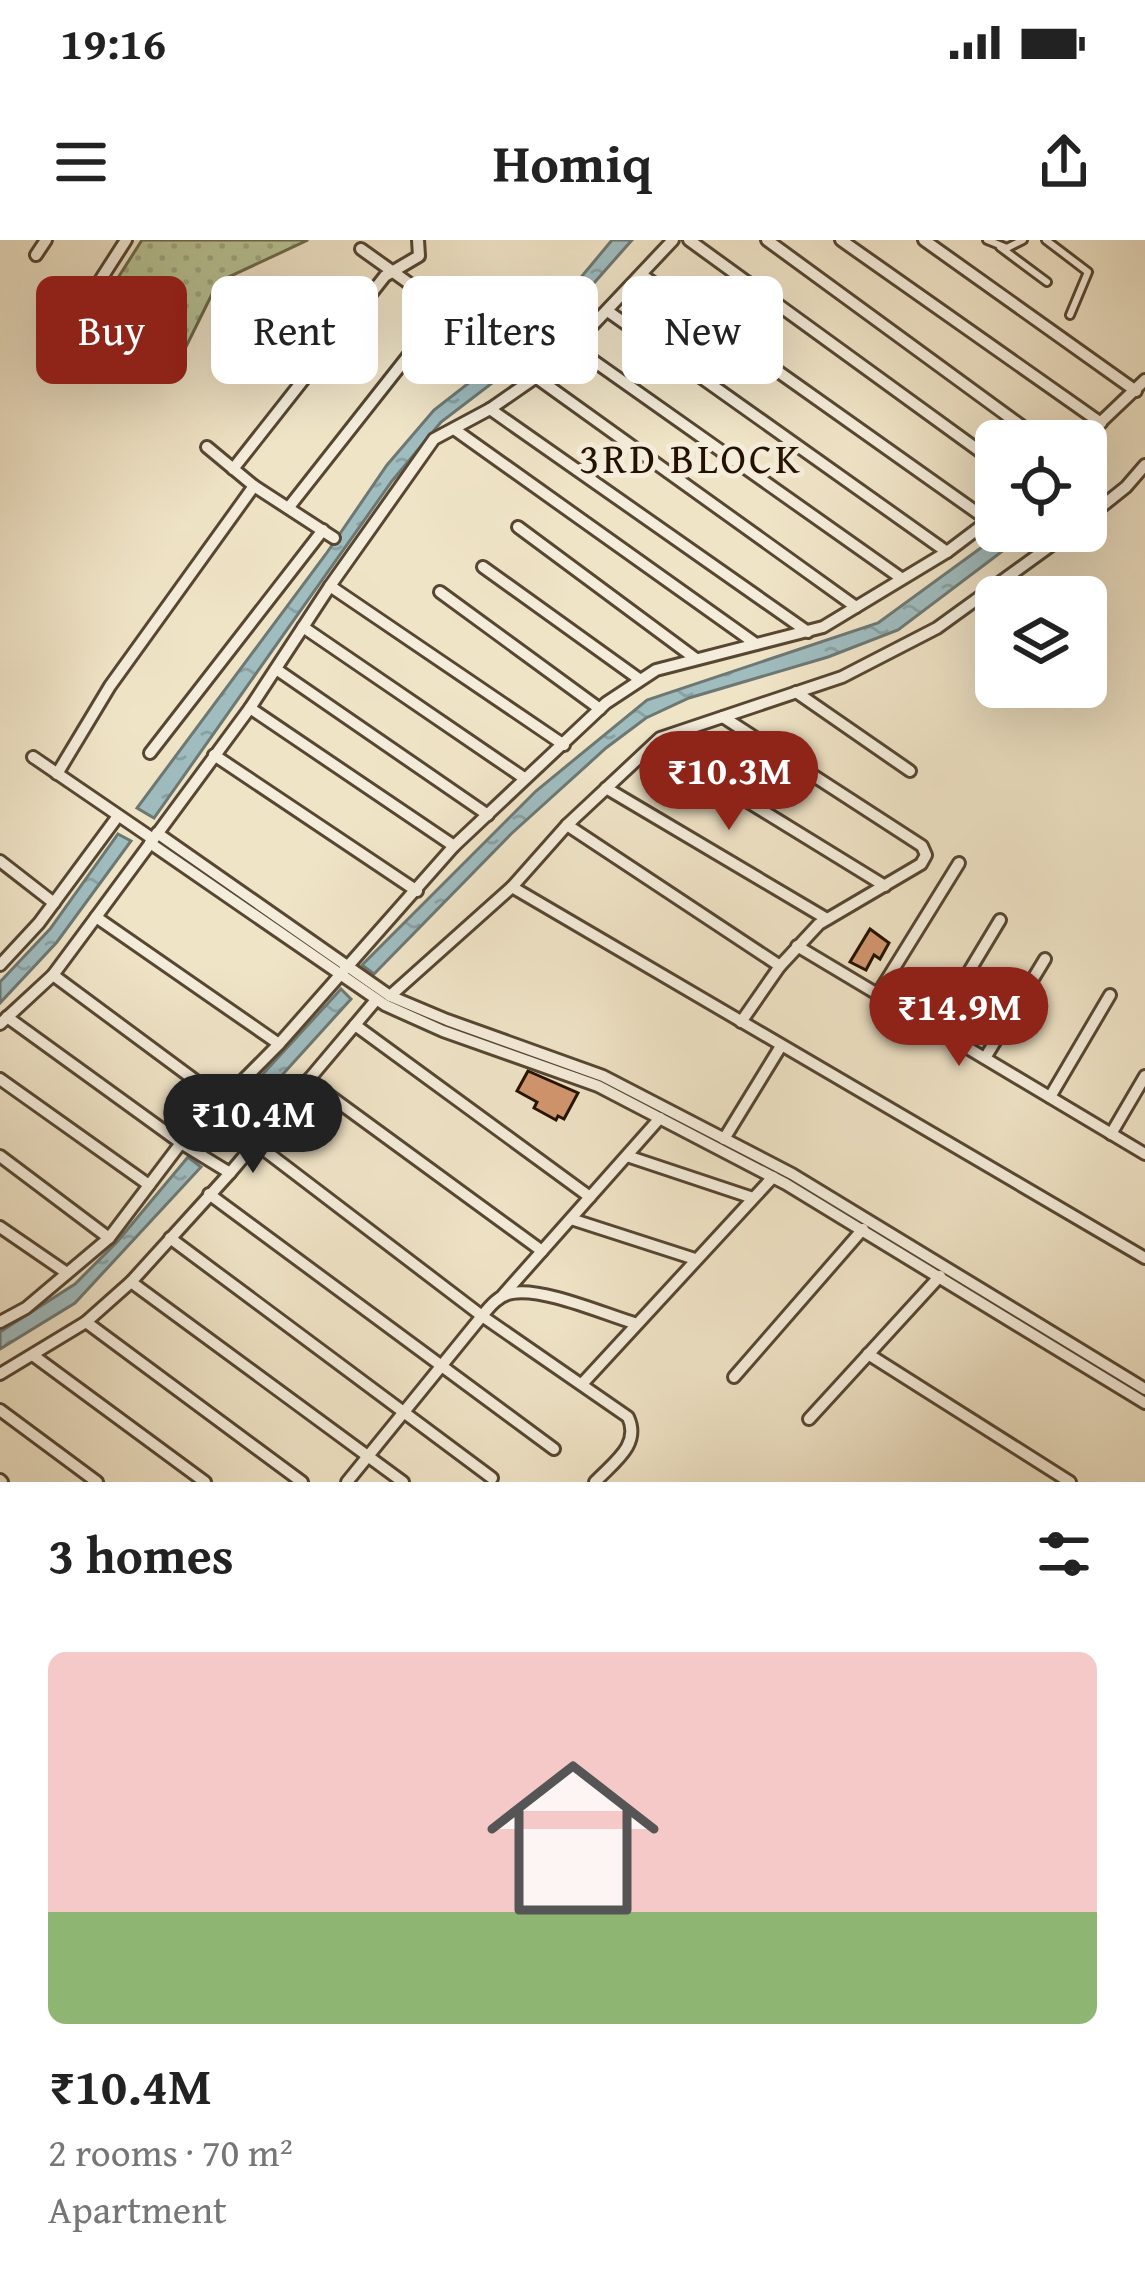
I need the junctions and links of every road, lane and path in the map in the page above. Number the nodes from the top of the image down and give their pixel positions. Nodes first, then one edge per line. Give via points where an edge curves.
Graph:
1 (46, 240) edge
2 (126, 240) edge
3 (418, 240) edge
4 (673, 240) edge
5 (689, 240) edge
6 (767, 240) edge
7 (841, 240) edge
8 (924, 240) edge
9 (988, 240) edge
10 (1023, 240) edge
11 (1046, 240) edge
12 (1000, 247) junction
13 (361, 248) dead end
14 (36, 256) dead end
15 (390, 272) junction
16 (642, 275) junction
17 (103, 276) edge
18 (1047, 282) dead end
19 (609, 312) junction
20 (1070, 315) dead end
21 (598, 323) edge
22 (598, 363) edge
23 (1145, 380) edge
24 (528, 384) edge
25 (545, 384) edge
26 (1136, 391) junction
27 (490, 409) junction
28 (1013, 420) edge
29 (1098, 420) edge
30 (1105, 420) edge
31 (454, 429) junction
32 (207, 447) dead end
33 (975, 449) edge
34 (1145, 465) edge
35 (233, 469) junction
36 (254, 486) junction
37 (1107, 502) edge
38 (290, 506) junction
39 (975, 506) edge
40 (518, 527) dead end
41 (323, 530) junction
42 (975, 531) edge
43 (334, 538) dead end
44 (947, 552) junction
45 (1042, 552) edge
46 (483, 567) dead end
47 (901, 578) junction
48 (330, 586) junction
49 (440, 592) dead end
50 (856, 607) junction
51 (303, 627) junction
52 (808, 632) junction
53 (756, 644) junction
54 (696, 659) junction
55 (276, 669) junction
56 (639, 680) junction
57 (796, 692) junction
58 (250, 708) junction
59 (600, 709) junction
60 (723, 717) junction
61 (654, 744) junction
62 (564, 745) junction
63 (150, 753) dead end
64 (214, 755) junction
65 (34, 757) dead end
66 (910, 771) dead end
67 (57, 774) junction
68 (524, 778) junction
69 (606, 788) junction
70 (488, 815) junction
71 (122, 819) junction
72 (567, 825) junction
73 (153, 838) junction
74 (454, 846) junction
75 (0, 861) edge
76 (958, 863) dead end
77 (885, 886) junction
78 (512, 887) junction
79 (417, 892) junction
80 (54, 903) junction
81 (97, 917) junction
82 (827, 919) junction
83 (1000, 920) dead end
84 (797, 946) junction
85 (1045, 959) dead end
86 (0, 964) edge
87 (779, 966) junction
88 (345, 971) junction
89 (53, 975) junction
90 (878, 994) junction
91 (390, 995) junction
92 (1110, 995) dead end
93 (376, 1000) junction
94 (4, 1020) edge
95 (741, 1022) junction
96 (355, 1025) junction
97 (934, 1028) junction
98 (279, 1044) junction
99 (781, 1046) junction
100 (985, 1058) junction
101 (1145, 1076) edge
102 (0, 1079) edge
103 (308, 1080) junction
104 (1050, 1096) junction
105 (223, 1101) junction
106 (660, 1118) junction
107 (1112, 1134) junction
108 (724, 1139) junction
109 (182, 1143) junction
110 (255, 1143) junction
111 (1145, 1154) edge
112 (0, 1156) edge
113 (627, 1156) junction
114 (230, 1173) junction
115 (773, 1177) junction
116 (149, 1185) junction
117 (209, 1194) junction
118 (590, 1197) junction
119 (753, 1198) junction
120 (571, 1219) junction
121 (0, 1227) edge
122 (863, 1229) junction
123 (109, 1238) junction
124 (170, 1238) junction
125 (542, 1251) junction
126 (1145, 1258) edge
127 (695, 1259) junction
128 (67, 1273) junction
129 (940, 1276) junction
130 (131, 1282) junction
131 (502, 1296) junction
132 (482, 1316) junction
133 (0, 1322) edge
134 (86, 1322) junction
135 (634, 1323) junction
136 (868, 1354) junction
137 (34, 1356) junction
138 (0, 1374) edge
139 (734, 1376) dead end
140 (582, 1384) junction
141 (1145, 1389) edge
142 (1145, 1402) edge
143 (0, 1410) edge
144 (404, 1412) junction
145 (809, 1419) dead end
146 (554, 1449) dead end
147 (368, 1456) junction
148 (492, 1478) dead end
149 (97, 1482) edge
150 (205, 1482) edge
151 (302, 1482) edge
152 (347, 1482) edge
153 (403, 1482) edge
154 (595, 1482) edge
155 (1070, 1482) edge

1 - 14 street
2 - 17 street
3 - 15 street via 415,260
4 - 16 street
5 - 33 street
6 - 28 street
7 - 29 street
8 - 26 street
9 - 12 lane
10 - 12 lane
11 - 20 lane via 1088,272
12 - 18 lane
13 - 15 street
15 - 35 street
15 - 38 street via 445,309
16 - 19 street
16 - 39 street
19 - 21 street
19 - 44 street
22 - 47 street
23 - 26 street
24 - 27 street
25 - 50 street
26 - 30 street
27 - 31 street
27 - 52 street
31 - 48 street via 434,439
31 - 53 street
32 - 35 street
34 - 37 street
35 - 36 street
36 - 38 street
36 - 67 street
38 - 41 street
40 - 54 street
41 - 43 street
41 - 63 street
42 - 44 street
44 - 47 street
45 - 57 street via 937,628
46 - 56 street
47 - 50 street
48 - 51 street
48 - 62 street
49 - 59 street
50 - 52 street
51 - 55 street
51 - 68 street
52 - 53 street
53 - 54 street
54 - 56 street
55 - 58 street
55 - 70 street
56 - 59 street
57 - 60 street
57 - 66 street
58 - 64 street
58 - 74 street
59 - 62 street
60 - 61 street
60 - 77 street via 926,850 921,864
61 - 69 street
61 - 77 street
62 - 68 street
64 - 73 street
64 - 79 street
65 - 67 street
67 - 71 street
68 - 70 street
69 - 72 street
69 - 82 street
70 - 74 street
71 - 73 street
71 - 80 street
72 - 78 street
72 - 87 street
73 - 81 street
73 - 88 street
74 - 79 street
75 - 80 street
76 - 90 street
77 - 82 street
78 - 91 street
78 - 95 street
79 - 88 street
80 - 86 street
81 - 89 street
81 - 98 street
82 - 84 street
83 - 97 street
84 - 87 street
84 - 90 street
85 - 100 street
87 - 95 street
88 - 91 street
88 - 93 street
88 - 98 street
89 - 94 street
89 - 105 street
90 - 97 street
91 - 108 street via 603,1076
92 - 104 street
93 - 96 street
93 - 106 street
94 - 109 street
95 - 99 street
96 - 103 street
96 - 118 street
97 - 100 street
98 - 105 street
99 - 108 street
99 - 126 street
100 - 104 street
101 - 107 street
102 - 116 street
103 - 110 street
103 - 125 street
104 - 107 street
105 - 109 street
106 - 113 street
106 - 115 street
107 - 111 street
108 - 141 street
109 - 114 street
109 - 116 street
110 - 114 street
110 - 132 street
112 - 123 street
113 - 118 street
113 - 119 street
114 - 117 street
115 - 119 street
115 - 122 street
116 - 123 street
117 - 124 street
117 - 146 street
118 - 120 street
119 - 127 street
120 - 125 street
120 - 127 street
121 - 128 street
122 - 129 street
122 - 139 street
123 - 128 street
124 - 130 street
124 - 144 street
125 - 131 street
127 - 135 street
128 - 133 street
129 - 136 street
129 - 142 street
130 - 134 street
130 - 147 street
131 - 132 street
131 - 135 street via 537,1294
132 - 140 street
132 - 144 street
134 - 137 street
134 - 151 street
135 - 140 street
136 - 145 street
136 - 155 street
137 - 138 street
137 - 150 street
140 - 154 street via 635,1431
143 - 149 street
144 - 147 street
144 - 148 street
147 - 152 street
147 - 153 street

